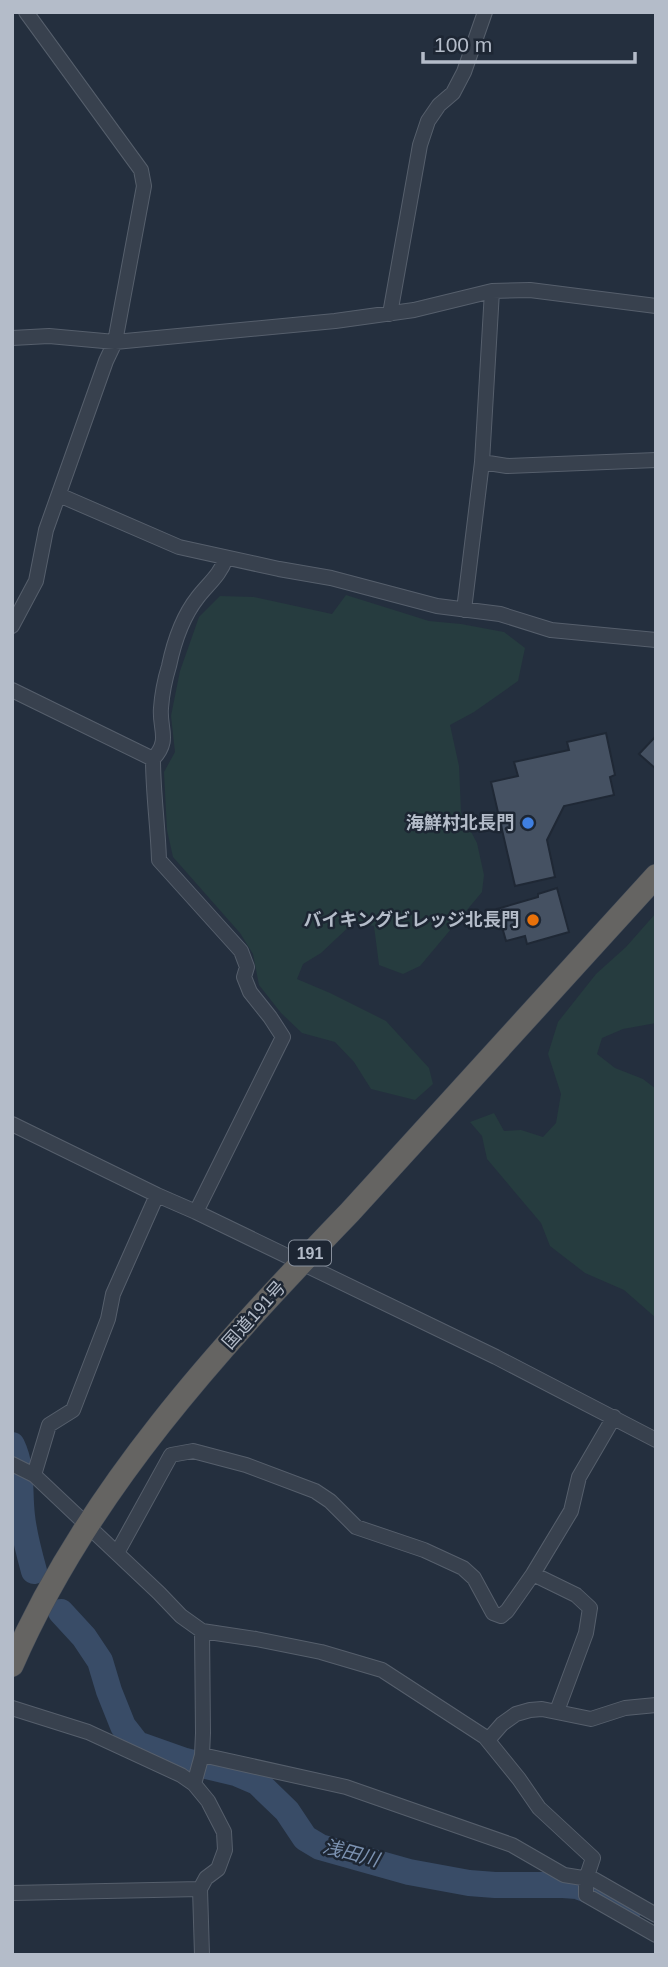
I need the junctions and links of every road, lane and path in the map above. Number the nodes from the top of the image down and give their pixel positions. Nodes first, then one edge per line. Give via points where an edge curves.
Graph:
1 (26, 12) edge
2 (485, 12) edge
3 (492, 291) junction
4 (656, 306) edge
5 (390, 314) junction
6 (12, 338) edge
7 (115, 342) junction
8 (656, 460) edge
9 (482, 462) junction
10 (59, 495) junction
11 (226, 558) junction
12 (464, 610) junction
13 (12, 626) edge
14 (656, 640) edge
15 (12, 690) edge
16 (153, 759) junction
17 (656, 876) edge
18 (12, 1124) edge
19 (157, 1195) junction
20 (196, 1212) junction
21 (301, 1263) junction
22 (614, 1417) junction
23 (656, 1440) edge
24 (13, 1464) edge
25 (31, 1474) junction
26 (87, 1524) junction
27 (117, 1553) junction
28 (533, 1574) junction
29 (202, 1631) junction
30 (12, 1665) edge
31 (656, 1705) edge
32 (12, 1708) edge
33 (557, 1711) junction
34 (488, 1740) junction
35 (198, 1768) junction
36 (586, 1886) junction
37 (200, 1889) junction
38 (12, 1893) edge
39 (656, 1915) edge
40 (656, 1935) edge
41 (202, 1955) edge

1 - 7 street via 141,170 144,186
2 - 5 street via 464,72 453,93 428,121 420,145
3 - 4 street via 530,290
3 - 5 street
3 - 9 street
5 - 7 street
6 - 7 street
7 - 10 street
8 - 9 street via 507,466
9 - 12 street
10 - 11 street via 179,547
10 - 13 street via 46,530 36,581
11 - 12 street
11 - 16 street via 222,571 197,598 181,626 160,710 162,750
12 - 14 street via 500,614 551,630
15 - 16 street
16 - 20 street via 159,860 241,951 250,992 283,1037
17 - 21 highway, 国道191号 / 191
18 - 19 street
19 - 20 street
19 - 25 street via 113,1294 73,1410 50,1425
20 - 21 street
21 - 22 street
21 - 26 highway, 国道191号 / 191 via 168,1413
22 - 23 street
22 - 28 street via 579,1477 571,1511
24 - 25 street
25 - 26 street
26 - 27 street
26 - 30 highway, 国道191号 / 191
27 - 28 street via 171,1455 193,1451 316,1491 356,1527 463,1568 474,1578 493,1613 501,1616
27 - 29 street
28 - 33 street via 576,1595 590,1608 586,1633
29 - 34 street via 308,1649 382,1670
29 - 35 street
31 - 33 street via 625,1707 591,1719
32 - 35 street via 88,1732 181,1775
33 - 34 street via 516,1714
34 - 36 street via 539,1808 593,1858
35 - 36 street via 346,1787 512,1845
35 - 37 street via 224,1832 225,1850 218,1869
36 - 39 street via 595,1880
36 - 40 street
37 - 38 street
37 - 41 street

